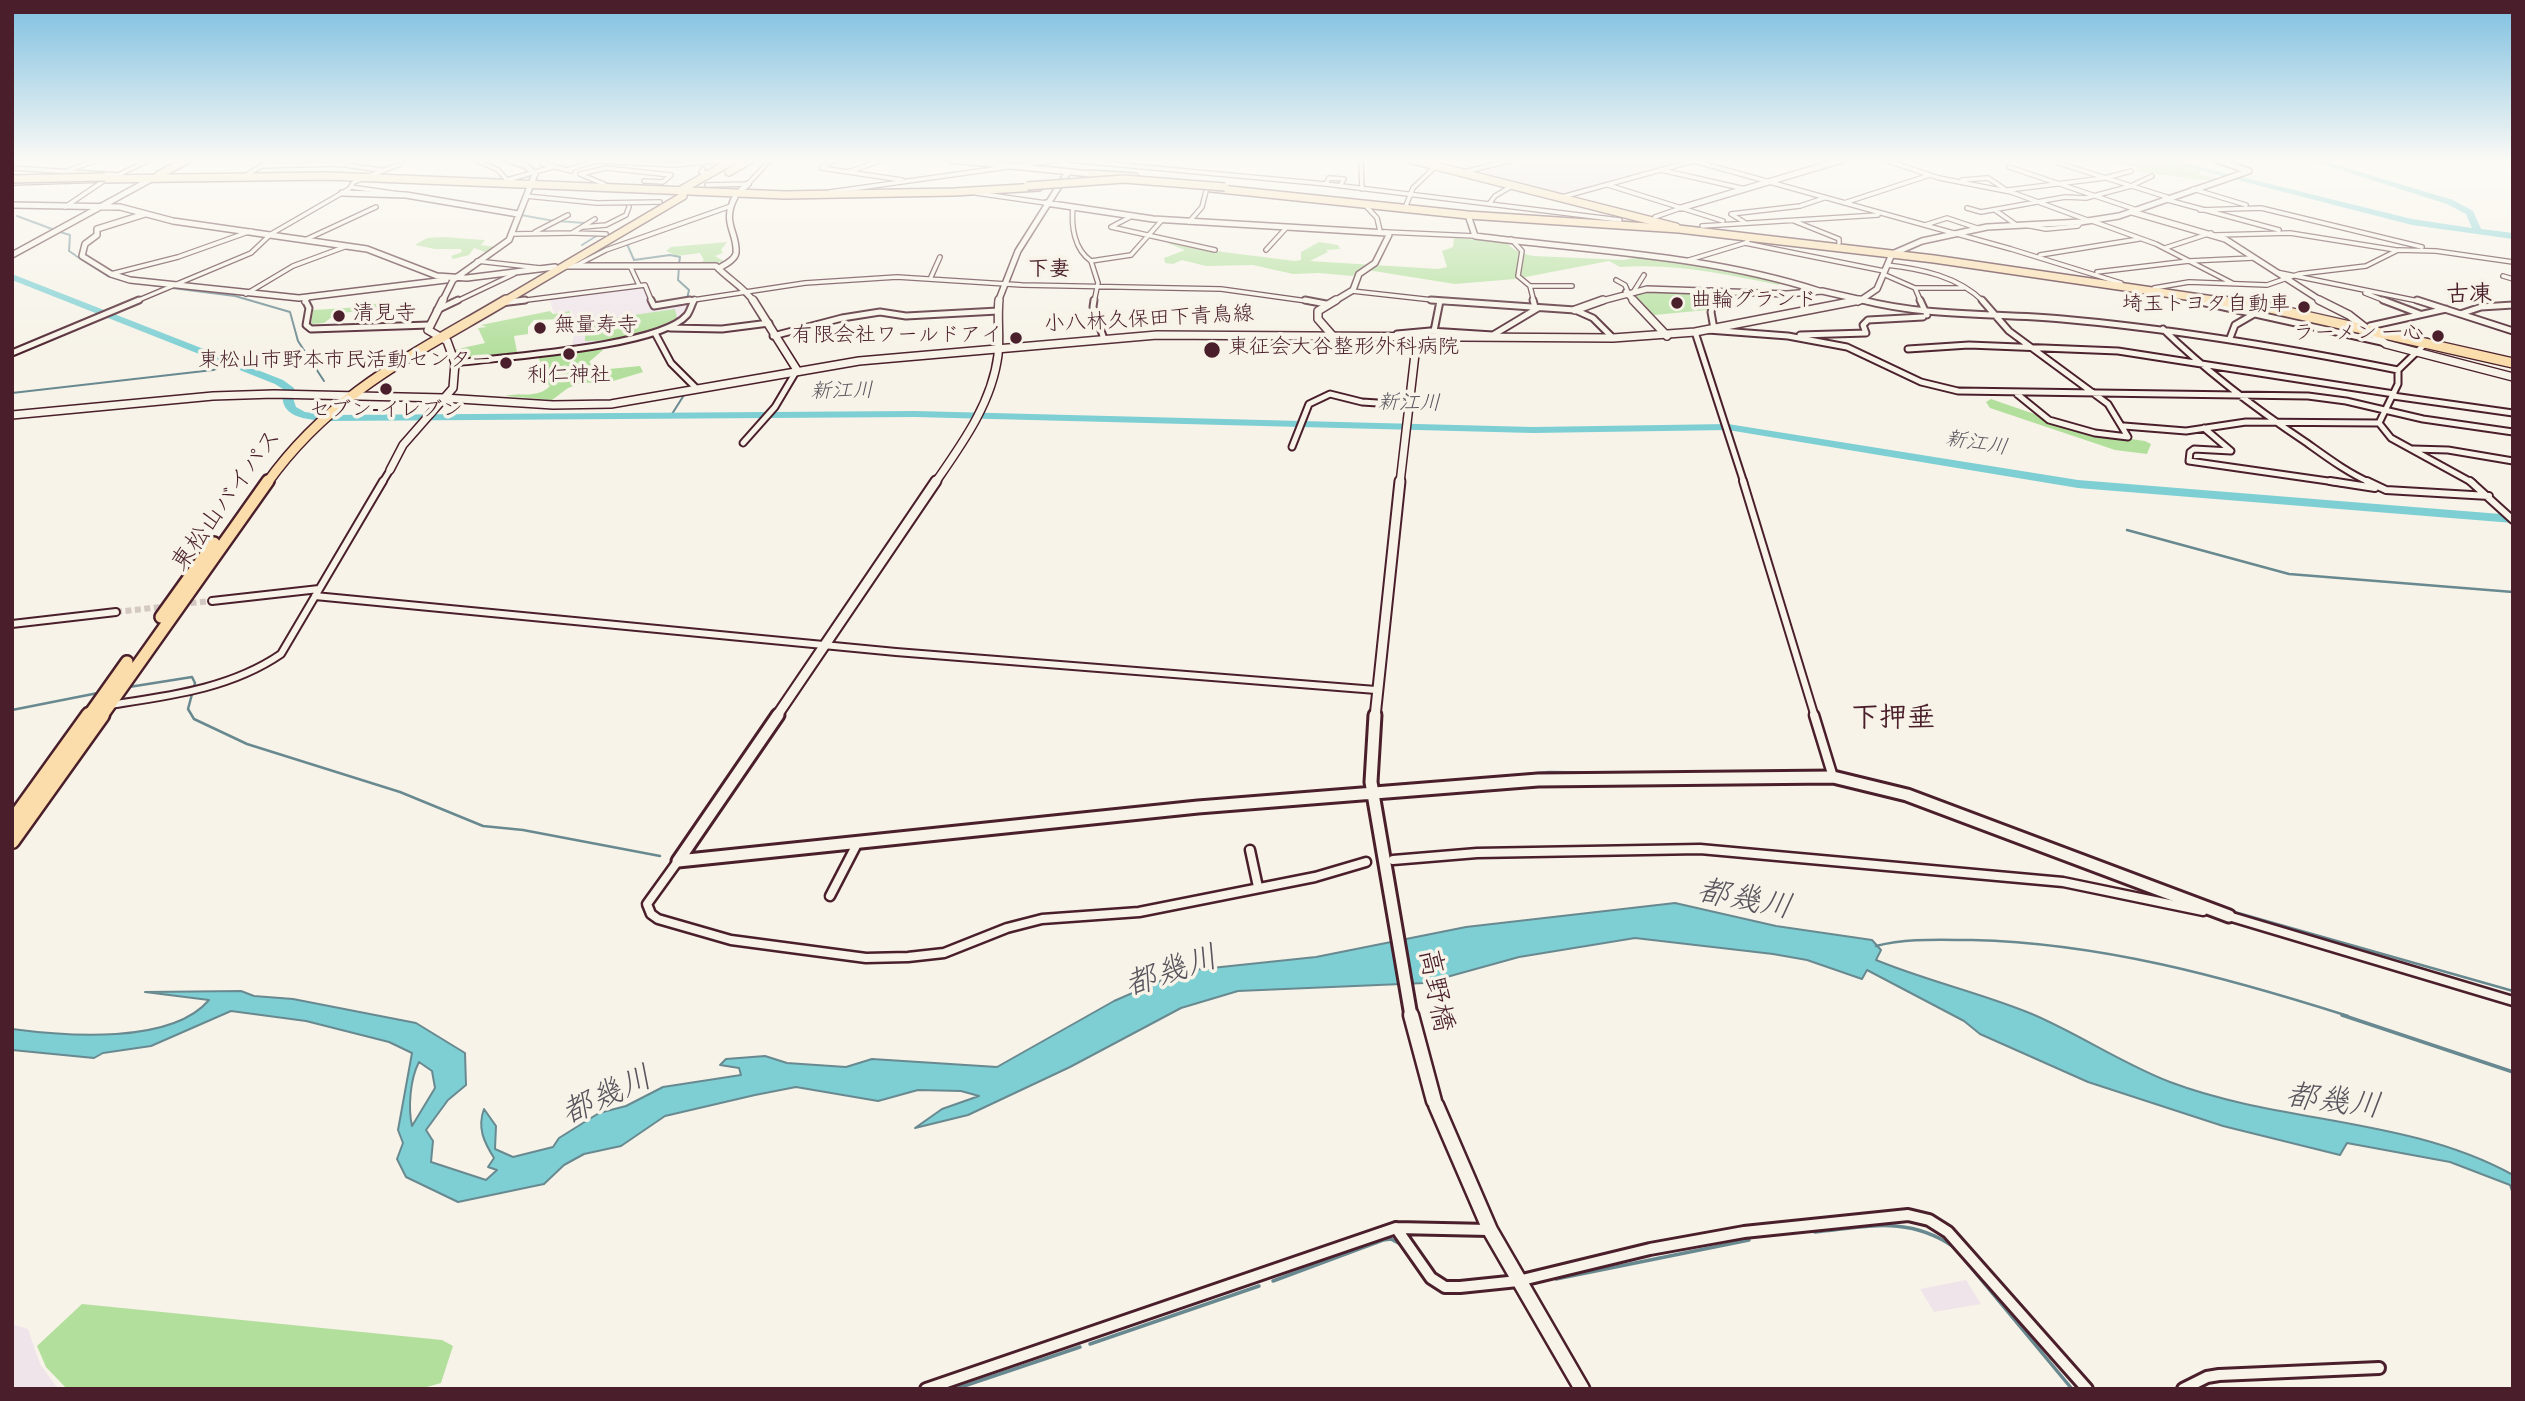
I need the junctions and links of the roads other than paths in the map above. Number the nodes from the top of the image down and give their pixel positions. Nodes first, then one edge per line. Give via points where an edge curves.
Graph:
1 (66, 225) edge
2 (109, 225) edge
3 (208, 225) edge
4 (286, 225) edge
5 (336, 225) edge
6 (515, 225) edge
7 (548, 225) edge
8 (597, 225) edge
9 (621, 225) edge
10 (625, 225) edge
11 (629, 225) edge
12 (633, 225) edge
13 (676, 225) edge
14 (729, 225) edge
15 (1035, 225) edge
16 (1071, 225) edge
17 (1114, 225) edge
18 (1158, 225) edge
19 (1255, 225) edge
20 (1380, 225) edge
21 (1471, 225) edge
22 (1667, 225) edge
23 (1685, 225) edge
24 (1692, 225) edge
25 (1708, 225) edge
26 (1806, 225) edge
27 (1927, 225) edge
28 (1969, 225) edge
29 (2008, 225) edge
30 (2103, 225) edge
31 (2184, 225) edge
32 (2260, 225) edge
33 (2332, 225) edge
34 (1702, 226) junction
35 (583, 227) joint
36 (1287, 227) junction
37 (1980, 229) junction
38 (251, 231) junction
39 (2356, 231) junction
40 (1382, 232) junction
41 (534, 233) junction
42 (572, 233) junction
43 (2290, 233) junction
44 (271, 234) junction
45 (512, 234) junction
46 (606, 234) junction
47 (1957, 234) junction
48 (2214, 234) junction
49 (1151, 235) junction
50 (1738, 235) junction
51 (1475, 236) junction
52 (1752, 237) junction
53 (307, 239) junction
54 (1511, 239) junction
55 (2139, 239) junction
56 (2347, 241) junction
57 (1745, 243) junction
58 (1839, 243) junction
59 (347, 246) junction
60 (594, 248) junction
61 (2164, 248) junction
62 (1215, 250) dead end
63 (1266, 250) dead end
64 (2398, 250) junction
65 (2436, 251) junction
66 (1894, 253) junction
67 (12, 255) edge
68 (2036, 256) junction
69 (940, 257) dead end
70 (570, 258) junction
71 (2253, 258) junction
72 (1689, 260) junction
73 (477, 261) junction
74 (1091, 261) junction
75 (2189, 261) junction
76 (2513, 264) edge
77 (575, 266) junction
78 (560, 267) junction
79 (540, 268) junction
80 (631, 268) junction
81 (719, 268) junction
82 (1885, 270) junction
83 (2272, 271) junction
84 (2092, 272) junction
85 (111, 274) junction
86 (514, 274) junction
87 (1644, 275) dead end
88 (2294, 276) junction
89 (2502, 276) dead end
90 (456, 277) junction
91 (931, 277) junction
92 (2513, 279) edge
93 (1616, 281) dead end
94 (2286, 281) junction
95 (2121, 283) junction
96 (639, 285) junction
97 (1003, 285) junction
98 (2235, 285) junction
99 (171, 286) junction
100 (1098, 286) junction
101 (1530, 286) junction
102 (1572, 286) dead end
103 (2349, 287) junction
104 (1915, 288) junction
105 (1968, 288) junction
106 (2154, 288) junction
107 (745, 289) junction
108 (1711, 290) junction
109 (1352, 291) junction
110 (1629, 292) junction
111 (1819, 292) junction
112 (2169, 293) junction
113 (245, 295) junction
114 (308, 298) junction
115 (695, 299) junction
116 (1862, 300) junction
117 (1440, 301) junction
118 (500, 303) junction
119 (1326, 304) junction
120 (2513, 305) edge
121 (1537, 308) junction
122 (2447, 309) junction
123 (437, 310) junction
124 (998, 310) junction
125 (1575, 310) junction
126 (2253, 314) junction
127 (2420, 314) junction
128 (2460, 314) junction
129 (1930, 315) junction
130 (1996, 316) junction
131 (769, 324) junction
132 (429, 325) junction
133 (2366, 326) junction
134 (666, 328) junction
135 (1711, 329) junction
136 (2163, 329) junction
137 (1434, 331) junction
138 (2513, 331) edge
139 (1695, 332) junction
140 (655, 334) junction
141 (1332, 335) junction
142 (440, 336) junction
143 (773, 336) junction
144 (1386, 336) junction
145 (1493, 336) junction
146 (1667, 336) junction
147 (1417, 337) junction
148 (1793, 337) junction
149 (1613, 338) junction
150 (2230, 338) junction
151 (1104, 339) junction
152 (2428, 342) junction
153 (2386, 344) junction
154 (999, 348) junction
155 (1908, 349) dead end
156 (2036, 349) junction
157 (2415, 352) junction
158 (12, 353) edge
159 (2197, 362) junction
160 (2513, 362) edge
161 (455, 363) junction
162 (797, 370) junction
163 (2398, 370) junction
164 (2513, 377) edge
165 (697, 389) junction
166 (2017, 394) junction
167 (2095, 394) junction
168 (344, 395) junction
169 (2393, 395) junction
170 (2241, 396) junction
171 (444, 398) junction
172 (1409, 404) junction
173 (2385, 410) junction
174 (2513, 413) edge
175 (12, 415) edge
176 (2274, 421) junction
177 (312, 423) junction
178 (2379, 424) junction
179 (2124, 426) junction
180 (2204, 428) junction
181 (2513, 432) edge
182 (743, 443) dead end
183 (1292, 447) dead end
184 (2412, 449) junction
185 (2513, 461) edge
186 (390, 470) joint
187 (2386, 490) junction
188 (2489, 496) junction
189 (2513, 520) edge
190 (317, 593) junction
191 (212, 601) tunnel mouth
192 (116, 612) tunnel mouth
193 (12, 624) edge
194 (825, 644) junction
195 (1376, 690) junction
196 (108, 706) junction
197 (1833, 777) junction
198 (1372, 793) junction
199 (12, 822) edge
200 (12, 841) edge
201 (858, 842) junction
202 (1250, 850) dead end
203 (1393, 860) dead end
204 (678, 861) junction
205 (1366, 862) dead end
206 (1258, 887) junction
207 (830, 896) dead end
208 (2229, 916) junction
209 (2513, 1001) edge
210 (1396, 1228) junction
211 (1490, 1230) junction
212 (1518, 1281) junction
213 (2379, 1367) dead end
214 (926, 1389) edge
215 (1582, 1389) edge
216 (2087, 1389) edge
217 (2183, 1389) edge

1 - 67 street
2 - 85 street via 97,229 82,256
3 - 38 street
4 - 44 street
5 - 53 street
6 - 45 street
7 - 41 street
8 - 35 street
9 - 46 main road
10 - 70 main road
11 - 60 main road
12 - 60 main road
13 - 77 street
14 - 81 street via 736,253
15 - 97 street
16 - 74 street
17 - 49 street
18 - 49 street
19 - 36 street
20 - 40 street
21 - 51 street
22 - 50 main road
23 - 50 main road
24 - 34 main road
25 - 34 street
26 - 58 street via 1839,239
27 - 47 street
28 - 37 street
29 - 37 main road
30 - 55 street
31 - 48 street
32 - 43 street
33 - 39 street
34 - 58 main road
35 - 42 street
36 - 40 street
36 - 63 street
37 - 47 main road
38 - 44 street
38 - 85 street via 189,254
39 - 56 street
39 - 65 street
40 - 51 street
40 - 109 street via 1389,235 1375,263 1359,274
41 - 42 street
41 - 45 street
42 - 46 street
43 - 48 street
43 - 56 street
44 - 53 street
44 - 99 street via 251,253
45 - 73 street
46 - 70 main road
47 - 66 main road
47 - 68 street
48 - 61 street
48 - 71 street
49 - 62 street
49 - 74 street via 1131,255
50 - 52 main road
51 - 54 street
52 - 57 street
52 - 66 main road
53 - 59 street
54 - 72 street
54 - 101 street via 1522,251 1518,276
55 - 61 street
55 - 68 street
56 - 64 street
57 - 72 street
57 - 82 street
58 - 66 main road
59 - 90 street via 382,253 430,275
59 - 113 street via 293,266
60 - 78 main road, 東松山バイパス
61 - 75 street
64 - 65 street
64 - 88 street via 2367,266
65 - 76 street
66 - 82 main road
66 - 95 main road
66 - 112 main road
68 - 84 street
69 - 91 street
70 - 78 main road, 東松山バイパス
71 - 75 street
71 - 83 street
72 - 111 street via 1769,273
73 - 79 street
73 - 90 street
74 - 100 street
75 - 84 street
75 - 98 street
77 - 78 street
77 - 80 street
78 - 79 street
78 - 118 main road, 東松山バイパス
78 - 142 main road, 東松山バイパス
79 - 86 street
80 - 81 street
80 - 96 street
81 - 107 street
82 - 104 street
82 - 105 street via 1928,270
82 - 116 main road via 1874,293
83 - 88 street
83 - 94 street
84 - 95 street
85 - 99 street
86 - 90 street
86 - 123 street
87 - 110 street
88 - 94 street
88 - 103 street
89 - 92 street
90 - 114 street
90 - 123 street
91 - 97 street
91 - 107 street via 851,278
93 - 110 street
94 - 98 street
94 - 133 street
95 - 106 main road
96 - 115 street via 647,285 654,306
96 - 118 street
97 - 100 street
97 - 124 street
98 - 106 street via 2189,282
99 - 113 street
99 - 158 street
100 - 119 street via 1245,290
100 - 151 street via 1093,307
101 - 102 street
101 - 121 street
103 - 122 street
103 - 127 street
104 - 105 street
104 - 129 street
105 - 130 street
106 - 133 main road
107 - 115 street
107 - 131 street
108 - 110 street
108 - 111 street
108 - 135 street via 1715,298
109 - 117 street
109 - 119 street
110 - 125 street
110 - 146 street
111 - 116 street
112 - 126 street
112 - 133 main road
113 - 114 street
114 - 132 street via 303,301 309,308 306,326 311,329
115 - 134 street via 687,315
116 - 129 street
116 - 135 main road, 小八林久保田下青鳥線 via 1826,311
117 - 121 street
117 - 137 street
118 - 142 main road, 東松山バイパス
119 - 141 street via 1317,317
120 - 128 street
121 - 125 street
121 - 145 street
122 - 127 street
122 - 128 street
123 - 132 street
124 - 143 street via 906,316 894,310
124 - 154 street
125 - 149 street via 1594,318
126 - 150 street via 2235,326
126 - 153 street
127 - 133 street
128 - 138 street
129 - 130 street
129 - 148 street via 1868,320 1863,325 1866,333
130 - 136 street
130 - 156 street
131 - 134 street
131 - 143 street
132 - 142 street via 429,331
133 - 152 main road
133 - 153 street
133 - 160 main road
134 - 140 street
135 - 139 main road, 小八林久保田下青鳥線
135 - 148 street
136 - 150 street
136 - 159 street
137 - 144 street
137 - 145 street
139 - 146 main road, 小八林久保田下青鳥線
139 - 197 street
140 - 161 street via 614,344
140 - 165 street via 671,363
141 - 144 main road, 小八林久保田下青鳥線
141 - 151 main road, 小八林久保田下青鳥線 via 1180,334
142 - 161 street via 447,341
142 - 168 main road, 東松山バイパス
143 - 162 street
144 - 147 main road, 小八林久保田下青鳥線
145 - 147 main road, 小八林久保田下青鳥線
145 - 149 main road, 小八林久保田下青鳥線
146 - 149 main road, 小八林久保田下青鳥線
147 - 172 street, 高野橋
148 - 166 street via 1858,351 1933,386
150 - 163 street
151 - 154 main road, 小八林久保田下青鳥線
152 - 157 street
152 - 160 main road
153 - 157 street
154 - 162 main road, 小八林久保田下青鳥線
154 - 194 street via 977,418
155 - 156 street via 1969,345
156 - 159 street via 2118,351
156 - 167 street
157 - 163 street
157 - 164 street
159 - 169 street
159 - 170 street
161 - 171 street via 453,388
162 - 165 main road, 小八林久保田下青鳥線
162 - 182 street via 775,407
163 - 169 street
165 - 171 main road, 小八林久保田下青鳥線 via 632,401 574,405
166 - 167 street
166 - 179 street via 2041,416 2060,424 2128,437
167 - 170 street
167 - 179 street
168 - 171 main road, 小八林久保田下青鳥線
168 - 175 main road, 小八林久保田下青鳥線 via 203,397
168 - 177 main road, 東松山バイパス
169 - 173 street
169 - 174 street
170 - 173 street via 2324,398
170 - 176 street
171 - 186 street via 403,445
172 - 183 street via 1362,402 1330,394 1308,404
172 - 195 street, 高野橋
173 - 178 street
173 - 181 street
176 - 178 street
176 - 180 street
176 - 187 street via 2355,476
177 - 196 main road, 東松山バイパス
177 - 199 main road, 東松山バイパス via 285,444
178 - 184 street via 2391,438
179 - 180 street
180 - 187 street via 2231,451 2194,449 2189,461
184 - 185 street
184 - 188 street
186 - 190 street
187 - 188 street
188 - 189 street
190 - 191 street
190 - 194 street
190 - 196 street via 281,654 262,666 211,684
192 - 193 street
194 - 195 street
194 - 204 street
195 - 198 street, 高野橋
196 - 200 main road, 東松山バイパス
197 - 198 street via 1538,780
197 - 208 street via 1908,795
198 - 201 street
198 - 211 street, 高野橋 via 1409,1008 1435,1103
201 - 204 street
201 - 207 street
202 - 206 street
203 - 208 street via 1477,853 1700,849 2063,882
204 - 206 street via 647,904 658,919 731,940 866,958 944,953 1023,923 1139,912
205 - 206 street
208 - 209 street
210 - 211 street
210 - 212 street via 1438,1285
210 - 214 street
211 - 212 street, 高野橋
212 - 215 street, 高野橋
212 - 216 street via 1688,1241 1908,1215 1930,1220 1948,1232
213 - 217 street via 2219,1375

